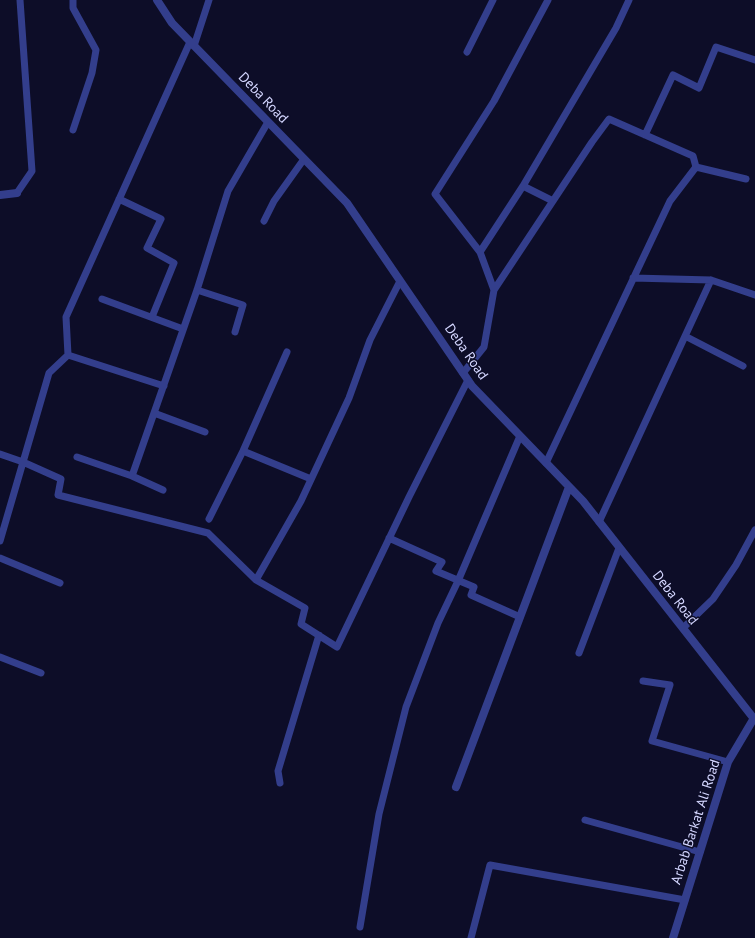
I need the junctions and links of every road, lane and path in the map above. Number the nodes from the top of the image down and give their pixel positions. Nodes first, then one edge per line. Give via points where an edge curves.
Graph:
1 (20, 0) edge
2 (73, 0) edge
3 (157, 0) edge
4 (210, 0) edge
5 (493, 0) edge
6 (548, 0) edge
7 (630, 0) edge
8 (192, 44) junction
9 (467, 52) dead end
10 (755, 60) edge
11 (268, 122) junction
12 (73, 130) dead end
13 (645, 134) junction
14 (304, 159) junction
15 (696, 167) junction
16 (746, 179) dead end
17 (523, 186) junction
18 (17, 193) joint
19 (0, 194) edge
20 (119, 199) junction
21 (553, 201) junction
22 (264, 221) dead end
23 (480, 252) junction
24 (633, 278) junction
25 (711, 280) junction
26 (400, 282) junction
27 (197, 290) junction
28 (494, 290) junction
29 (755, 295) edge
30 (102, 299) dead end
31 (152, 317) junction
32 (183, 329) junction
33 (235, 332) dead end
34 (685, 336) junction
35 (287, 352) dead end
36 (68, 355) junction
37 (743, 366) dead end
38 (466, 377) junction
39 (164, 386) junction
40 (154, 413) junction
41 (205, 432) dead end
42 (520, 436) junction
43 (243, 451) junction
44 (0, 454) edge
45 (77, 457) dead end
46 (23, 462) junction
47 (546, 462) junction
48 (132, 476) junction
49 (311, 479) junction
50 (569, 487) junction
51 (164, 490) dead end
52 (209, 519) dead end
53 (599, 522) junction
54 (755, 530) edge
55 (389, 538) junction
56 (0, 541) edge
57 (620, 548) junction
58 (0, 558) edge
59 (256, 580) junction
60 (458, 581) junction
61 (60, 583) dead end
62 (520, 618) junction
63 (683, 628) junction
64 (319, 635) junction
65 (579, 653) dead end
66 (0, 657) edge
67 (41, 673) dead end
68 (643, 681) dead end
69 (755, 719) edge
70 (728, 762) junction
71 (280, 783) dead end
72 (456, 787) dead end
73 (585, 820) dead end
74 (700, 852) junction
75 (685, 900) junction
76 (360, 927) dead end
77 (472, 938) edge
78 (673, 938) edge

1 - 18 lane via 32,172
2 - 12 lane via 73,8 96,50 92,73
3 - 8 street, Deba Road via 172,23
4 - 8 lane
5 - 9 lane
6 - 23 lane via 494,101 435,194
7 - 17 lane
8 - 11 street, Deba Road
8 - 20 lane
10 - 13 lane via 716,47 699,88 673,75
11 - 14 street, Deba Road
11 - 27 lane via 228,190
13 - 15 lane via 693,156
13 - 21 lane via 609,119
14 - 22 lane via 274,201
14 - 26 street, Deba Road via 347,203
15 - 16 lane
15 - 24 lane via 670,201
17 - 21 lane
17 - 23 lane
18 - 19 street
20 - 31 lane via 161,220 147,248 174,263
20 - 36 lane via 66,317
21 - 28 lane
23 - 28 lane
24 - 25 lane
24 - 47 lane
25 - 29 lane
25 - 34 lane
26 - 38 street, Deba Road
26 - 49 lane via 370,340 350,398
27 - 32 lane
27 - 33 lane via 243,305
28 - 38 lane via 484,347
30 - 31 lane
31 - 32 lane
32 - 39 lane
34 - 37 lane
34 - 53 lane
35 - 43 lane
36 - 39 lane
36 - 46 lane via 49,373
38 - 42 street, Deba Road
38 - 55 lane
39 - 40 lane
40 - 41 lane
40 - 48 lane
42 - 47 street, Deba Road
42 - 60 lane
43 - 49 lane
43 - 52 lane
44 - 46 lane
45 - 48 lane
46 - 56 lane
46 - 59 lane via 61,479 58,495 208,533
47 - 50 street, Deba Road
48 - 51 lane
49 - 59 lane
50 - 53 street, Deba Road
50 - 62 street
53 - 57 street, Deba Road
54 - 63 lane via 713,599
55 - 60 lane via 442,562 436,571
55 - 64 lane via 337,647
57 - 63 street, Deba Road
57 - 65 lane
58 - 61 lane
59 - 64 lane via 305,608 301,624
60 - 62 lane via 474,587 471,595
60 - 76 lane via 438,623 406,707 379,814
62 - 72 street
63 - 69 street, Deba Road
64 - 71 lane via 278,771
66 - 67 lane
68 - 70 lane via 670,685 652,741
69 - 70 street, Arbab Barkat Ali Road
70 - 74 street, Arbab Barkat Ali Road
73 - 74 lane
74 - 75 street, Arbab Barkat Ali Road
75 - 77 lane via 490,865
75 - 78 street, Arbab Barkat Ali Road

